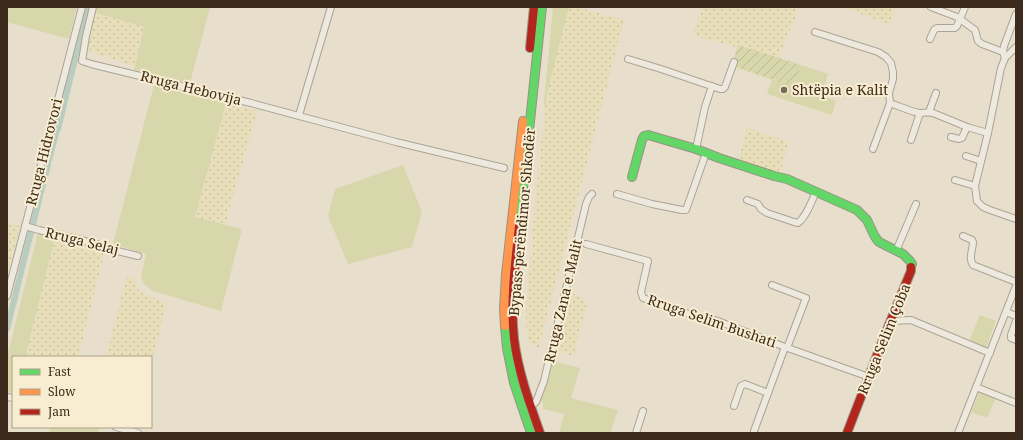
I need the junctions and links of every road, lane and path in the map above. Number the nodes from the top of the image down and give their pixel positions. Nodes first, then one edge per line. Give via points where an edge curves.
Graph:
1 (82, 7) edge
2 (93, 7) edge
3 (331, 7) edge
4 (534, 7) edge
5 (542, 7) edge
6 (931, 7) edge
7 (965, 7) edge
8 (1016, 14) edge
9 (960, 20) junction
10 (815, 32) dead end
11 (930, 39) dead end
12 (1016, 47) edge
13 (1004, 55) junction
14 (628, 59) dead end
15 (734, 62) dead end
16 (712, 86) junction
17 (936, 93) dead end
18 (890, 103) junction
19 (929, 112) junction
20 (920, 113) junction
21 (299, 116) junction
22 (967, 127) junction
23 (988, 133) junction
24 (951, 138) dead end
25 (911, 140) dead end
26 (696, 149) junction
27 (873, 149) dead end
28 (706, 153) junction
29 (966, 156) dead end
30 (981, 161) junction
31 (504, 168) dead end
32 (632, 177) dead end
33 (955, 180) dead end
34 (975, 186) junction
35 (816, 192) junction
36 (592, 194) dead end
37 (617, 194) dead end
38 (747, 200) dead end
39 (916, 204) dead end
40 (1016, 218) edge
41 (25, 226) junction
42 (963, 236) dead end
43 (586, 244) dead end
44 (896, 251) junction
45 (138, 256) dead end
46 (1016, 282) edge
47 (772, 285) dead end
48 (1016, 286) edge
49 (7, 296) edge
50 (1006, 312) junction
51 (1016, 316) edge
52 (891, 321) junction
53 (1016, 321) edge
54 (1016, 340) edge
55 (786, 347) junction
56 (990, 353) junction
57 (869, 377) junction
58 (976, 387) junction
59 (768, 393) junction
60 (1016, 403) edge
61 (734, 406) dead end
62 (530, 407) junction
63 (643, 411) dead end
64 (120, 428) edge
65 (754, 431) dead end
66 (138, 433) edge
67 (531, 433) edge
68 (540, 433) edge
69 (636, 433) edge
70 (847, 433) edge
71 (958, 433) edge

1 - 41 street, Rruga Hidrovori
2 - 21 street, Rruga Hebovija via 82,61
3 - 21 street
4 - 67 main road, Bypass perëndimor Shkodër via 504,309 507,348 514,383
5 - 62 main road, Bypass perëndimor Shkodër via 513,304 514,338
6 - 9 street
7 - 9 street
8 - 13 street via 1004,46
9 - 11 street via 954,28 937,28
9 - 13 street via 975,30 978,41
10 - 18 street via 878,52 886,57 893,72
12 - 13 street
13 - 23 street
14 - 16 street
15 - 16 street via 725,87 723,89
16 - 26 street
17 - 19 street
18 - 20 street
18 - 27 street
19 - 20 street
19 - 22 street
20 - 25 street
21 - 31 street, Rruga Hebovija
22 - 23 street
22 - 24 street via 962,138
23 - 30 street
26 - 28 main road, Rruga Selim Çoba
26 - 32 main road, Rruga Selim Çoba via 644,136
28 - 35 main road, Rruga Selim Çoba via 787,179
28 - 37 street via 686,210
29 - 30 street
30 - 34 street
33 - 34 street
34 - 40 street via 977,202 990,210
35 - 38 street via 805,216 798,223 767,212 758,204
35 - 44 main road, Rruga Selim Çoba via 857,210 867,220 877,241
36 - 62 street, Rruga Zana e Malit via 586,204 544,381 536,402
39 - 44 street
41 - 45 street, Rruga Selaj
41 - 49 street, Rruga Hidrovori
42 - 46 street via 974,242 971,259 973,265
43 - 55 street, Rruga Selim Bushati via 648,261 641,292 643,298 712,322 716,320
44 - 52 main road, Rruga Selim Çoba via 912,264
47 - 55 street, Rruga Selim Bushati via 806,298
48 - 50 street
50 - 51 street
50 - 56 street
52 - 56 street via 911,320
52 - 57 main road, Rruga Selim Çoba
53 - 54 street via 1011,338
55 - 57 street, Rruga Selim Bushati
55 - 59 street
56 - 58 street
57 - 70 main road, Rruga Selim Çoba
58 - 60 street
58 - 71 street
59 - 61 street via 745,384 741,386
59 - 65 street
62 - 68 main road, Bypass perëndimor Shkodër
63 - 69 street
64 - 66 street

